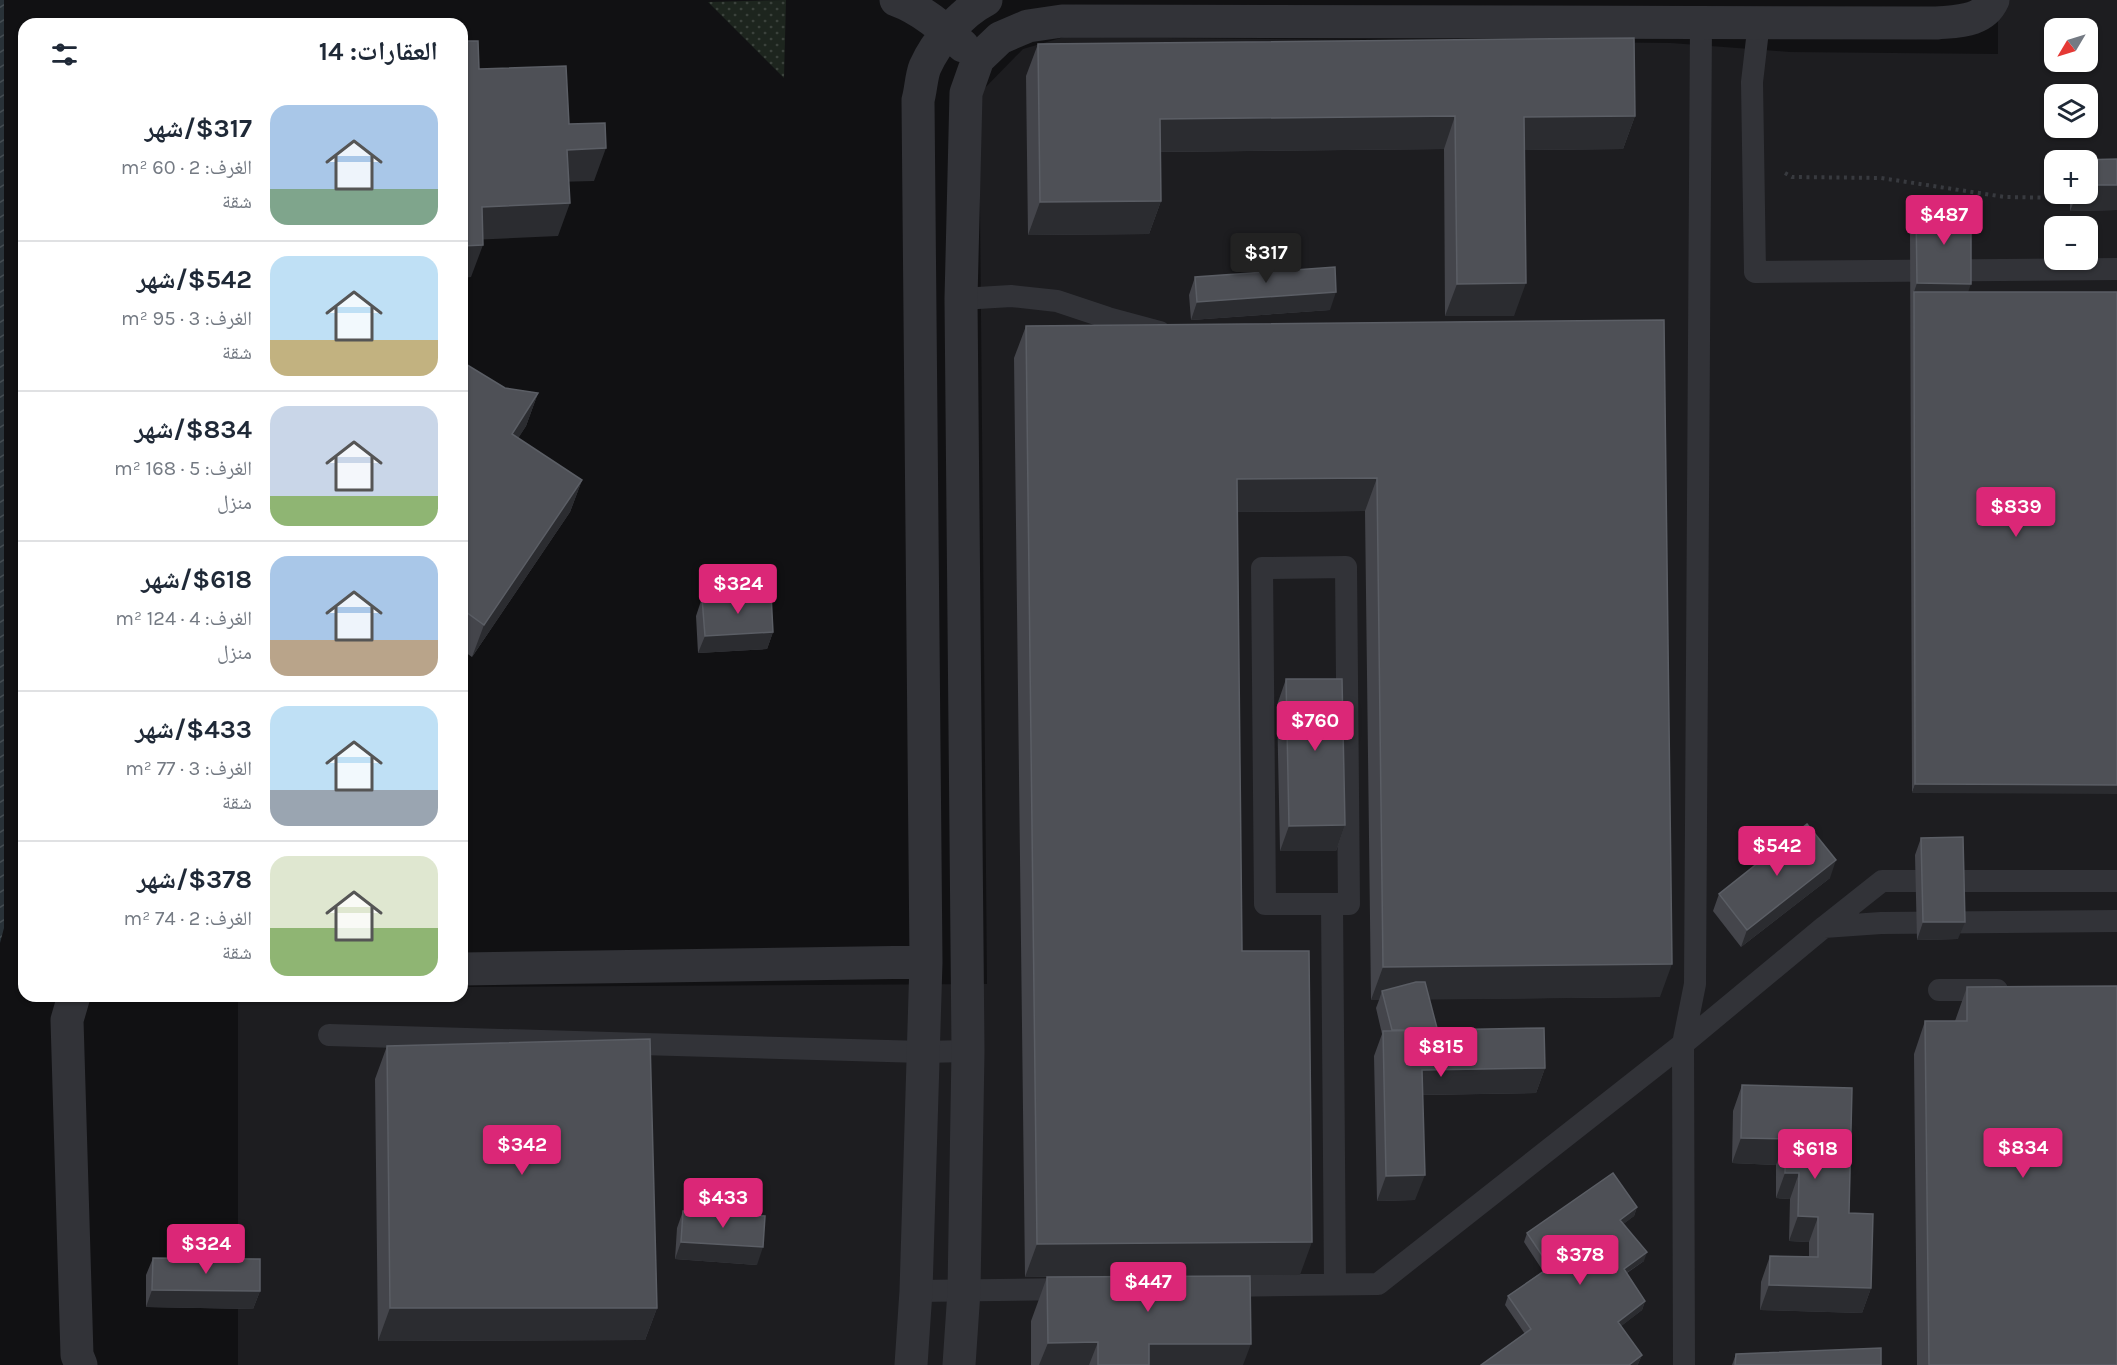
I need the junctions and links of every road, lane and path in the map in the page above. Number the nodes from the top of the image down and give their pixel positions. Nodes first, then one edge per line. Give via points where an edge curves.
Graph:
1 (896, 0) edge
2 (986, 0) edge
3 (1993, 0) edge
4 (1701, 22) junction
5 (1759, 22) junction
6 (947, 32) junction
7 (978, 59) junction
8 (1777, 169) dead end
9 (2044, 198) edge
10 (2117, 269) edge
11 (921, 299) junction
12 (961, 299) junction
13 (1176, 332) edge
14 (2117, 881) edge
15 (1332, 904) junction
16 (2117, 921) edge
17 (1824, 927) junction
18 (926, 962) junction
19 (468, 969) edge
20 (2022, 989) edge
21 (1939, 990) dead end
22 (72, 1002) edge
23 (329, 1035) dead end
24 (1683, 1044) junction
25 (968, 1051) junction
26 (923, 1052) junction
27 (1335, 1284) junction
28 (1204, 1287) edge
29 (1096, 1288) edge
30 (916, 1291) junction
31 (964, 1291) junction
32 (77, 1362) edge
33 (911, 1365) edge
34 (959, 1365) edge
35 (1684, 1365) edge

1 - 6 street
2 - 6 street
3 - 5 street via 1986,12 1969,20
4 - 5 street
4 - 7 street via 1062,21 1028,26 1000,38
4 - 24 lane via 1695,984
5 - 10 lane via 1752,82 1755,272
6 - 7 street
6 - 11 street via 925,67 918,100
7 - 12 street via 966,93
8 - 9 path via 1792,177 1881,178 2005,197
11 - 12 street
11 - 18 street
12 - 13 lane via 1011,296 1057,301 1155,332
12 - 25 street
14 - 17 lane via 1882,881
15 - 15 lane via 1265,904 1262,568 1346,567 1349,904
15 - 27 lane
16 - 17 lane
17 - 24 lane
18 - 19 street
18 - 26 street
20 - 21 lane
22 - 32 street via 67,1020
23 - 26 lane
24 - 27 lane via 1378,1284
24 - 35 lane
25 - 26 lane
25 - 31 street
26 - 30 street
27 - 28 lane
29 - 31 lane
30 - 31 lane
30 - 33 street
31 - 34 street

